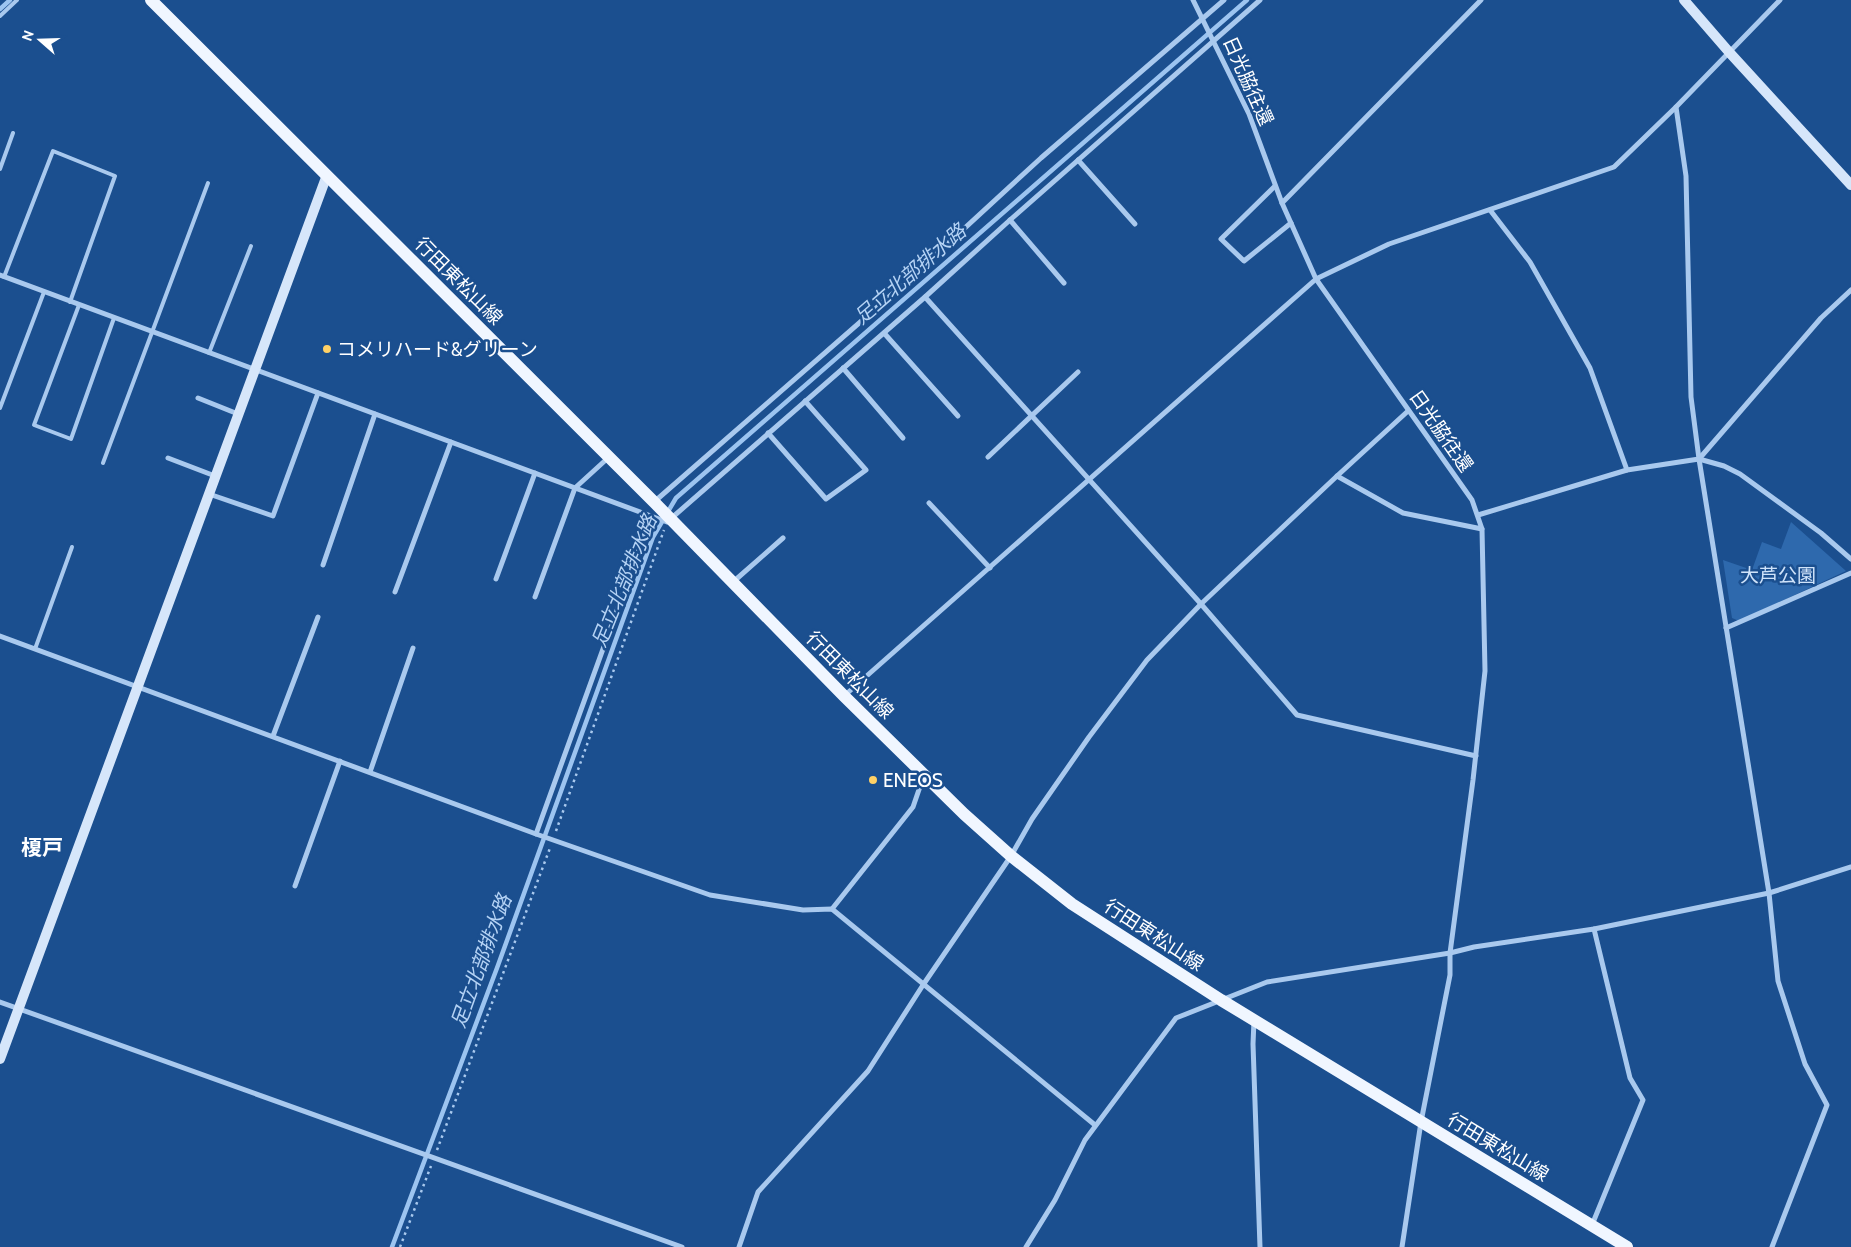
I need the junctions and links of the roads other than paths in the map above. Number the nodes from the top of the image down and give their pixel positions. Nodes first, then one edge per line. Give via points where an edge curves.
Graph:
1 (17, 0) edge
2 (151, 0) edge
3 (1193, 0) edge
4 (1224, 0) edge
5 (1260, 0) edge
6 (1480, 0) edge
7 (1684, 0) edge
8 (1780, 0) edge
9 (0, 16) edge
10 (1203, 19) junction
11 (1214, 41) junction
12 (1729, 52) junction
13 (1676, 108) junction
14 (14, 133) dead end
15 (1078, 160) junction
16 (0, 169) edge
17 (327, 174) junction
18 (208, 183) dead end
19 (1851, 184) edge
20 (1276, 186) junction
21 (1282, 203) junction
22 (1490, 210) junction
23 (1010, 220) junction
24 (1135, 224) dead end
25 (1291, 224) junction
26 (251, 246) dead end
27 (2, 276) edge
28 (1316, 279) junction
29 (1064, 283) dead end
30 (1851, 290) edge
31 (44, 292) junction
32 (925, 297) junction
33 (70, 302) junction
34 (79, 305) junction
35 (114, 318) junction
36 (153, 332) junction
37 (884, 333) junction
38 (209, 353) junction
39 (843, 368) junction
40 (254, 370) junction
41 (1078, 372) dead end
42 (318, 393) junction
43 (198, 398) dead end
44 (805, 401) junction
45 (0, 408) edge
46 (1408, 411) junction
47 (238, 414) junction
48 (375, 414) junction
49 (958, 416) dead end
50 (1033, 416) junction
51 (768, 434) junction
52 (903, 438) dead end
53 (451, 442) junction
54 (988, 457) dead end
55 (168, 458) dead end
56 (609, 458) junction
57 (1699, 459) junction
58 (102, 463) dead end
59 (1627, 470) junction
60 (535, 473) junction
61 (215, 476) junction
62 (1336, 476) junction
63 (1090, 480) junction
64 (574, 488) junction
65 (209, 494) junction
66 (654, 502) junction
67 (929, 503) dead end
68 (644, 513) junction
69 (1478, 515) junction
70 (668, 520) junction
71 (1482, 529) junction
72 (783, 538) dead end
73 (72, 547) dead end
74 (1851, 559) edge
75 (323, 565) dead end
76 (990, 568) junction
77 (1851, 573) edge
78 (496, 579) dead end
79 (732, 583) junction
80 (395, 592) dead end
81 (535, 597) dead end
82 (1201, 604) junction
83 (318, 617) dead end
84 (1726, 628) junction
85 (0, 636) edge
86 (413, 648) dead end
87 (35, 649) junction
88 (138, 686) junction
89 (844, 696) junction
90 (273, 736) junction
91 (1476, 756) junction
92 (340, 761) junction
93 (370, 772) junction
94 (924, 775) junction
95 (536, 834) junction
96 (1011, 856) junction
97 (1851, 868) edge
98 (295, 886) dead end
99 (1768, 893) junction
100 (832, 909) junction
101 (1594, 929) junction
102 (1450, 954) junction
103 (923, 985) junction
104 (1221, 1000) junction
105 (0, 1002) edge
106 (19, 1009) junction
107 (1254, 1020) junction
108 (0, 1059) edge
109 (1421, 1122) junction
110 (1095, 1125) junction
111 (1592, 1226) junction
112 (682, 1247) edge
113 (738, 1247) edge
114 (1026, 1247) edge
115 (1260, 1247) edge
116 (1402, 1247) edge
117 (1626, 1247) edge
118 (1772, 1247) edge

1 - 9 lane
2 - 17 main road, 行田東松山線
3 - 10 street, 日光脇往還
4 - 10 street
5 - 11 street
6 - 21 street
7 - 12 street
8 - 12 street
10 - 11 street, 日光脇往還
10 - 66 street via 1041,158 905,283
11 - 15 street
11 - 20 street, 日光脇往還 via 1249,114
12 - 13 street
12 - 19 street
13 - 22 street via 1614,167
13 - 57 street via 1686,176 1691,396
14 - 16 lane
15 - 23 street
15 - 24 street
17 - 40 street
17 - 56 main road, 行田東松山線
18 - 36 lane
20 - 21 street, 日光脇往還
20 - 25 street via 1221,239 1244,262
21 - 25 street, 日光脇往還
22 - 28 street via 1389,244
22 - 59 street via 1530,262 1590,368
23 - 29 street
23 - 32 street
25 - 28 street, 日光脇往還
26 - 38 lane
27 - 31 street
27 - 33 lane via 53,151 115,176
28 - 46 street, 日光脇往還
28 - 63 street
30 - 57 street via 1821,318
31 - 33 street
31 - 45 lane
32 - 37 street
32 - 50 street
33 - 34 street
34 - 35 street
34 - 35 lane via 34,425 71,439
35 - 36 street
36 - 38 street
36 - 58 lane
37 - 39 street
37 - 49 street
38 - 40 street
39 - 44 street
39 - 52 street
40 - 42 street
40 - 47 street
41 - 50 street
42 - 48 street
42 - 65 street via 273,516
43 - 47 street
44 - 51 street
44 - 51 street via 866,470 826,499
46 - 62 street
46 - 69 street, 日光脇往還 via 1472,500
47 - 61 street
48 - 53 street
48 - 75 street
50 - 54 street
50 - 63 street
51 - 70 street
53 - 60 street
53 - 80 street
55 - 61 street
56 - 64 street
56 - 66 main road, 行田東松山線
57 - 59 street
57 - 74 street via 1740,474
57 - 84 street
59 - 69 street
60 - 64 street
60 - 78 street
61 - 65 street
62 - 71 street via 1403,513
62 - 82 street
63 - 76 street
63 - 82 street
64 - 68 street
64 - 81 street
65 - 88 street
66 - 70 main road, 行田東松山線
67 - 76 street
68 - 70 street
68 - 95 street via 645,533
69 - 71 street, 日光脇往還
70 - 79 main road, 行田東松山線
71 - 91 street, 日光脇往還 via 1486,671
72 - 79 street
73 - 87 lane
76 - 89 street
77 - 84 street
79 - 89 main road, 行田東松山線
82 - 91 street via 1297,715
82 - 96 street via 1147,660 1032,819
83 - 90 street
84 - 99 street
85 - 87 street
86 - 93 street
87 - 88 street
88 - 90 street
88 - 106 street
89 - 94 main road, 行田東松山線
90 - 92 street
91 - 102 street, 日光脇往還
92 - 93 street
92 - 98 street
93 - 95 street
94 - 96 main road, 行田東松山線
94 - 100 street via 913,807
95 - 100 street via 710,895 803,910
96 - 103 street
96 - 104 main road, 行田東松山線 via 1072,904
97 - 99 street
99 - 101 street
99 - 118 street via 1778,981 1805,1064 1827,1105
100 - 103 street
101 - 102 street via 1474,947
101 - 111 street via 1630,1078 1643,1100
102 - 104 street via 1267,982
102 - 109 street, 日光脇往還 via 1450,975
103 - 110 street
103 - 113 street via 868,1071 758,1192
104 - 107 main road, 行田東松山線
104 - 110 street via 1176,1018
105 - 106 street
106 - 108 street
106 - 112 street
107 - 109 main road, 行田東松山線
107 - 115 street
109 - 111 main road, 行田東松山線
109 - 116 street, 日光脇往還
110 - 114 street
111 - 117 main road, 行田東松山線

